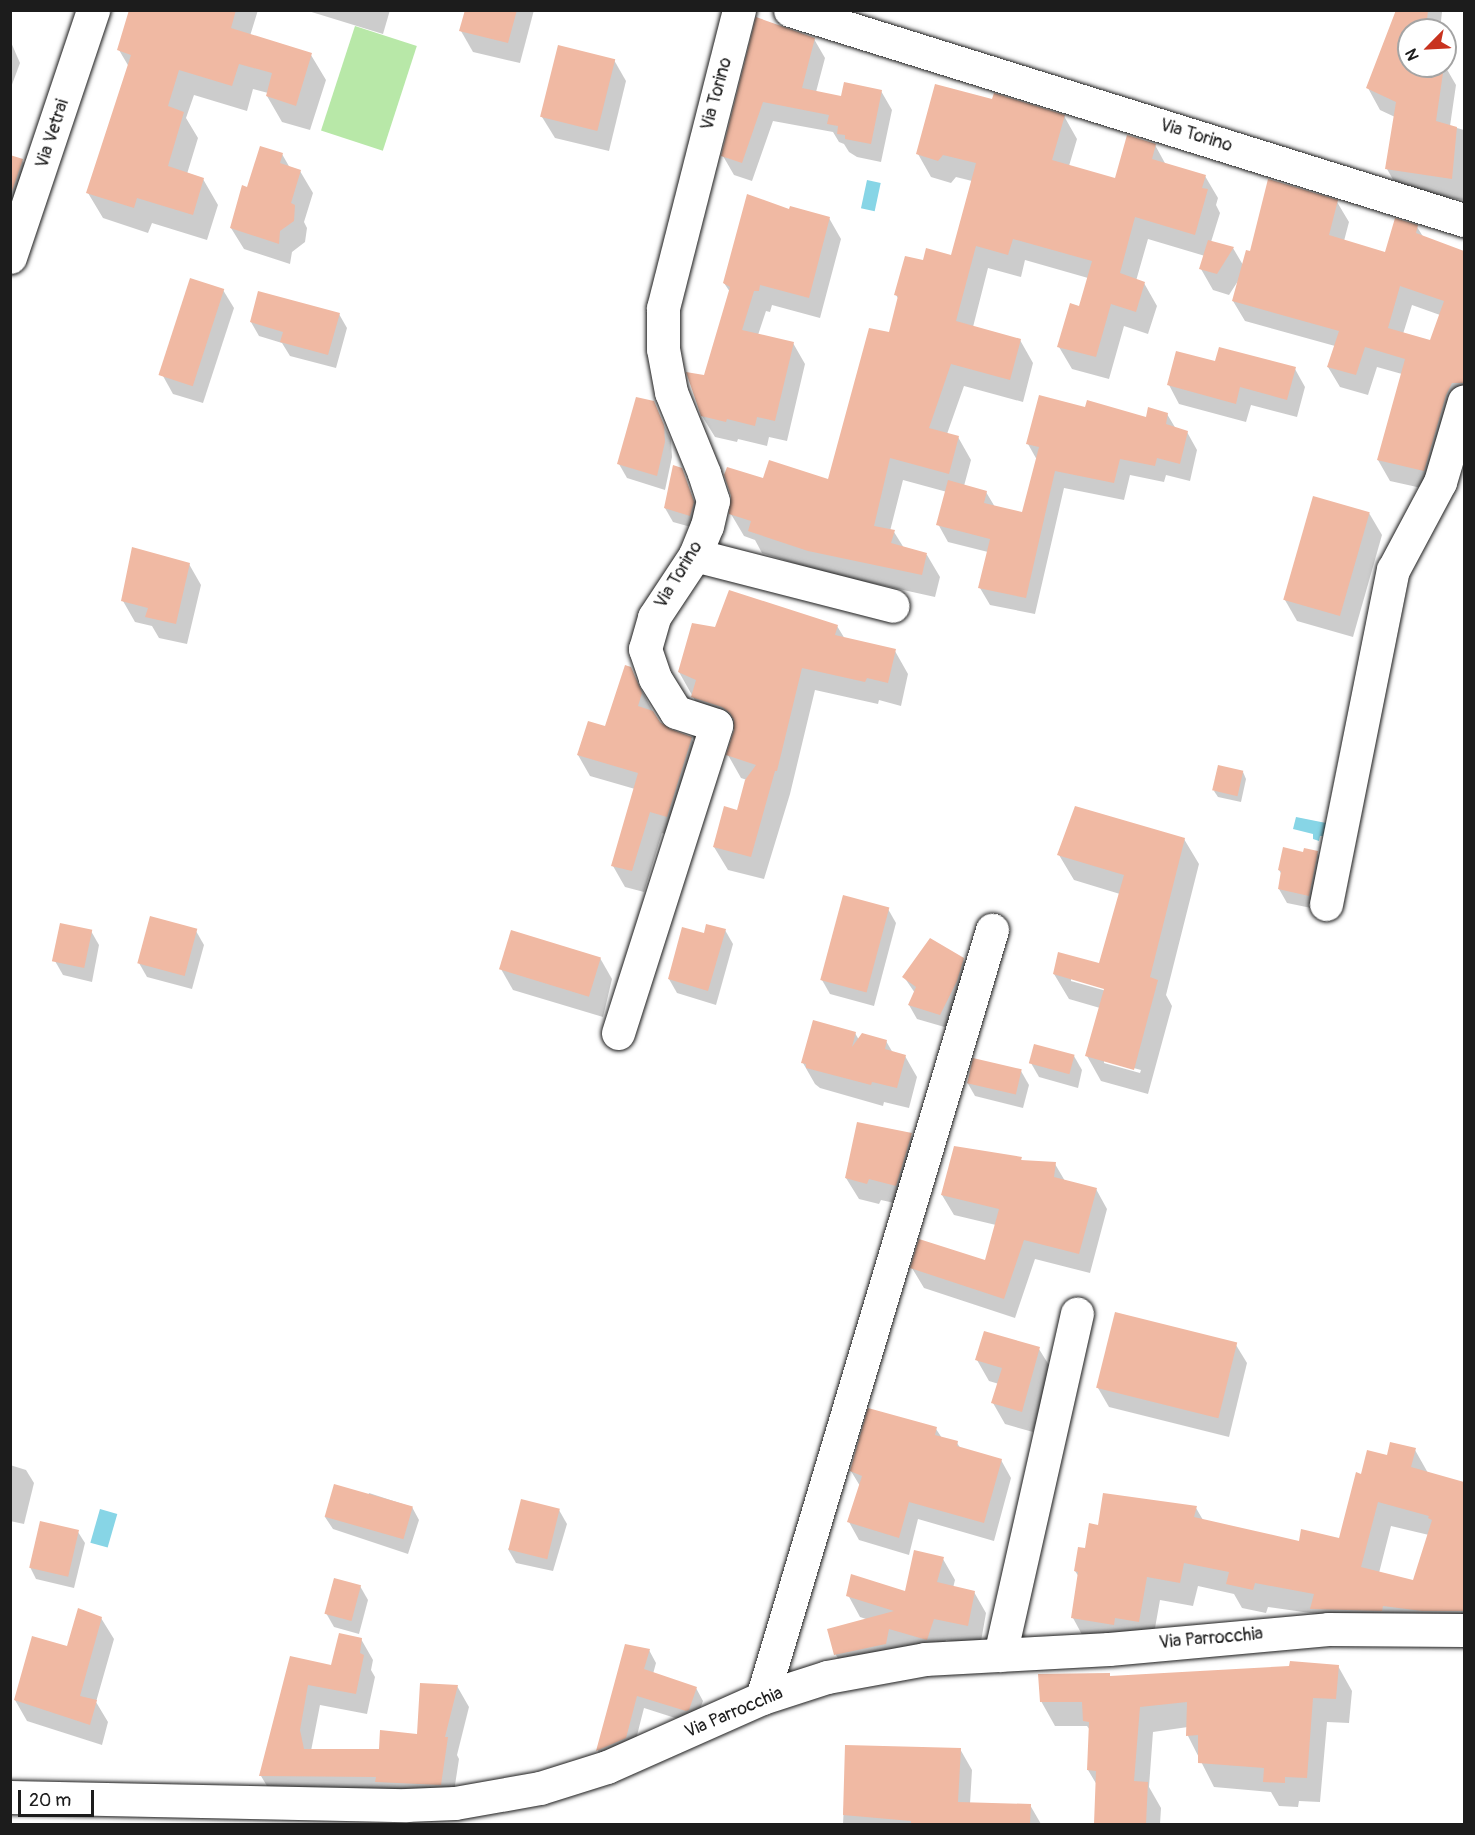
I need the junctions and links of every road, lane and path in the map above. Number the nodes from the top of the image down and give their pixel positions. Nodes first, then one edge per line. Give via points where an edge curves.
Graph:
1 (93, 10) edge
2 (739, 10) edge
3 (790, 10) edge
4 (1464, 220) edge
5 (10, 257) edge
6 (1464, 401) edge
7 (695, 555) junction
8 (893, 606) dead end
9 (1326, 904) dead end
10 (992, 930) dead end
11 (618, 1033) dead end
12 (1077, 1314) dead end
13 (1464, 1630) edge
14 (1000, 1655) junction
15 (762, 1698) junction
16 (10, 1797) edge
17 (406, 1815) edge

1 - 5 street, Via Vetrai
2 - 7 street, Via Torino via 663,308 663,349 671,392 713,501
3 - 4 street, Via Torino
6 - 9 street via 1440,482 1392,570
7 - 8 street
7 - 11 street, Via Torino via 654,617 645,649 655,678 676,712 716,725
10 - 15 street
12 - 14 street
13 - 14 street, Via Parrocchia via 1328,1629
14 - 15 street, Via Parrocchia via 925,1659 827,1677
15 - 17 street, Via Parrocchia via 607,1767 540,1788
16 - 17 street, Via Parrocchia

